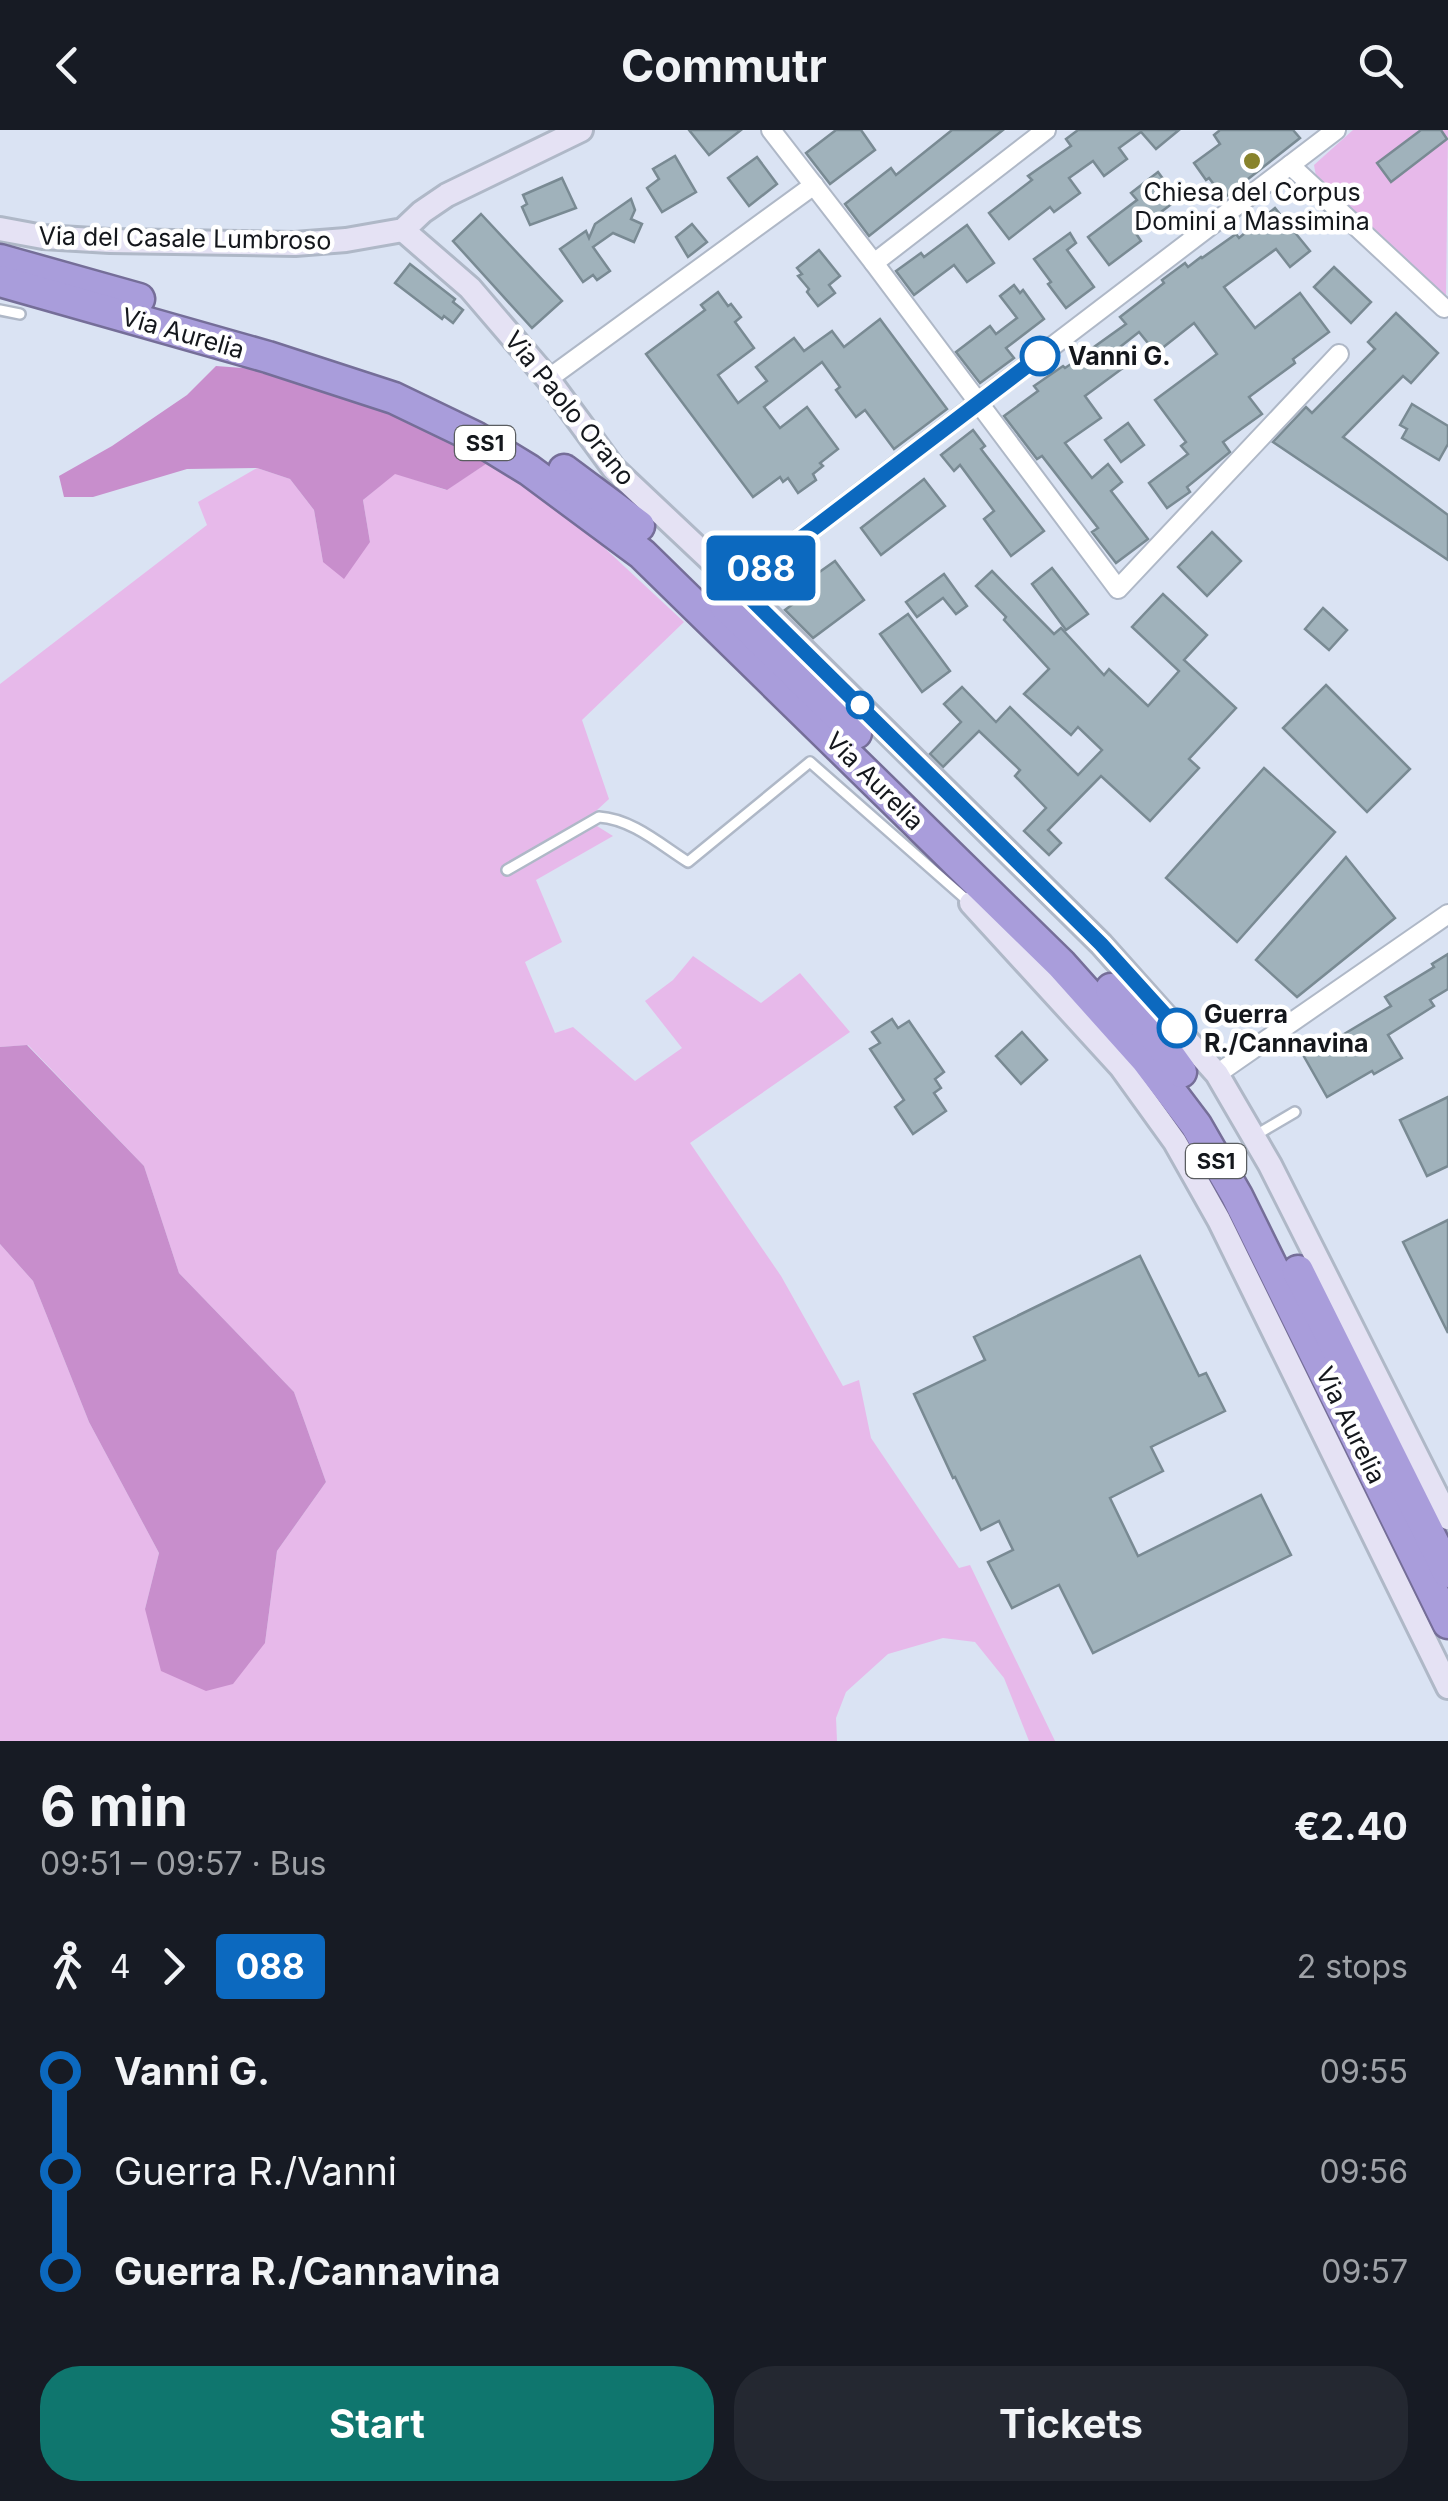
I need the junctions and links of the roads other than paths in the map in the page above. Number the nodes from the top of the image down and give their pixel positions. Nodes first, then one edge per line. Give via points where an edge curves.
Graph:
1 (581, 130) edge
2 (771, 130) edge
3 (1046, 130) edge
4 (1336, 130) edge
5 (1290, 166) junction
6 (814, 185) junction
7 (0, 229) edge
8 (402, 230) junction
9 (0, 260) edge
10 (874, 263) junction
11 (0, 281) edge
12 (74, 302) junction
13 (10, 304) edge
14 (1444, 308) dead end
15 (0, 310) edge
16 (1339, 354) dead end
17 (548, 379) junction
18 (978, 404) junction
19 (738, 586) junction
20 (871, 778) junction
21 (507, 870) dead end
22 (970, 903) junction
23 (1448, 914) edge
24 (1217, 1074) junction
25 (1294, 1112) dead end
26 (1254, 1137) junction
27 (1448, 1518) edge
28 (1448, 1572) edge
29 (1448, 1623) edge
30 (1448, 1687) edge

1 - 8 street, Via del Casale Lumbroso via 446,194
2 - 6 street
3 - 10 street
4 - 5 street
5 - 14 street
5 - 18 street
6 - 10 street
6 - 17 street
7 - 8 street, Via del Casale Lumbroso via 99,240 296,244
8 - 17 street, Via Paolo Orano via 470,288
9 - 28 highway, Via Aurelia / SS1 via 402,380 537,451 660,543 1074,948 1158,1040 1252,1181
10 - 18 street
11 - 12 highway, Via Aurelia / SS1
12 - 13 highway
12 - 20 highway, Via Aurelia / SS1 via 394,398 474,436 642,554
13 - 15 lane
16 - 18 street via 1118,588
17 - 19 street, Via Paolo Orano via 614,469
18 - 19 street
19 - 24 street, Via Aurelia via 1101,944
20 - 22 highway
20 - 29 highway, Via Aurelia / SS1 via 1060,964 1196,1125
21 - 22 lane via 599,817 626,822 688,862 810,762
22 - 30 street, Via Aurelia via 1120,1067 1175,1142
23 - 24 street
24 - 26 street, Via Aurelia
25 - 26 lane
26 - 27 street, Via Aurelia

